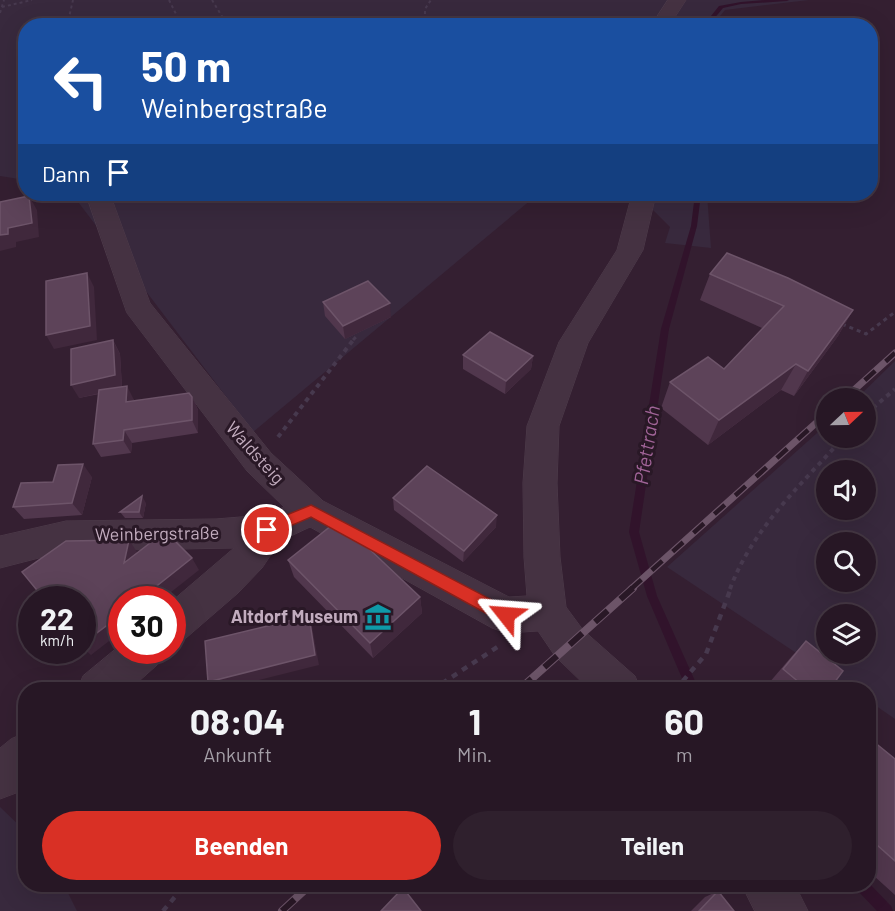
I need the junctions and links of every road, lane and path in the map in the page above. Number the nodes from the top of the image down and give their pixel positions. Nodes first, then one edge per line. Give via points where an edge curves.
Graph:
1 (4, 0) edge
2 (32, 0) edge
3 (73, 0) edge
4 (169, 0) edge
5 (212, 0) edge
6 (432, 0) edge
7 (677, 0) edge
8 (2, 7) junction
9 (0, 13) edge
10 (69, 18) edge
11 (178, 18) edge
12 (223, 18) edge
13 (426, 18) edge
14 (665, 18) edge
15 (100, 201) edge
16 (642, 201) edge
17 (895, 312) edge
18 (834, 320) edge
19 (356, 337) dead end
20 (895, 389) edge
21 (876, 405) edge
22 (834, 448) edge
23 (259, 462) junction
24 (311, 511) junction
25 (267, 530) junction
26 (0, 552) edge
27 (186, 612) edge
28 (548, 613) junction
29 (128, 664) edge
30 (107, 682) edge
31 (444, 682) edge
32 (611, 682) edge
33 (682, 682) edge
34 (18, 761) edge
35 (0, 777) edge
36 (179, 892) edge
37 (771, 892) edge
38 (163, 911) edge
39 (784, 911) edge

1 - 8 path
2 - 8 path
3 - 10 path
4 - 11 path
5 - 12 path
6 - 13 path via 425,9
7 - 14 street
8 - 9 path
15 - 23 street, Waldsteig via 137,306
16 - 28 street via 630,250 574,342 543,426 540,483
17 - 18 path via 866,334
19 - 23 path
20 - 21 path
22 - 33 path via 762,528 736,573 706,654
23 - 24 street, Waldsteig
24 - 25 street, Weinbergstraße
24 - 28 street, Waldsteig via 506,615
25 - 26 street, Weinbergstraße via 66,536
25 - 27 street via 249,556
28 - 31 path
28 - 32 street via 568,644
29 - 30 street
34 - 35 street
36 - 38 path
37 - 39 street

